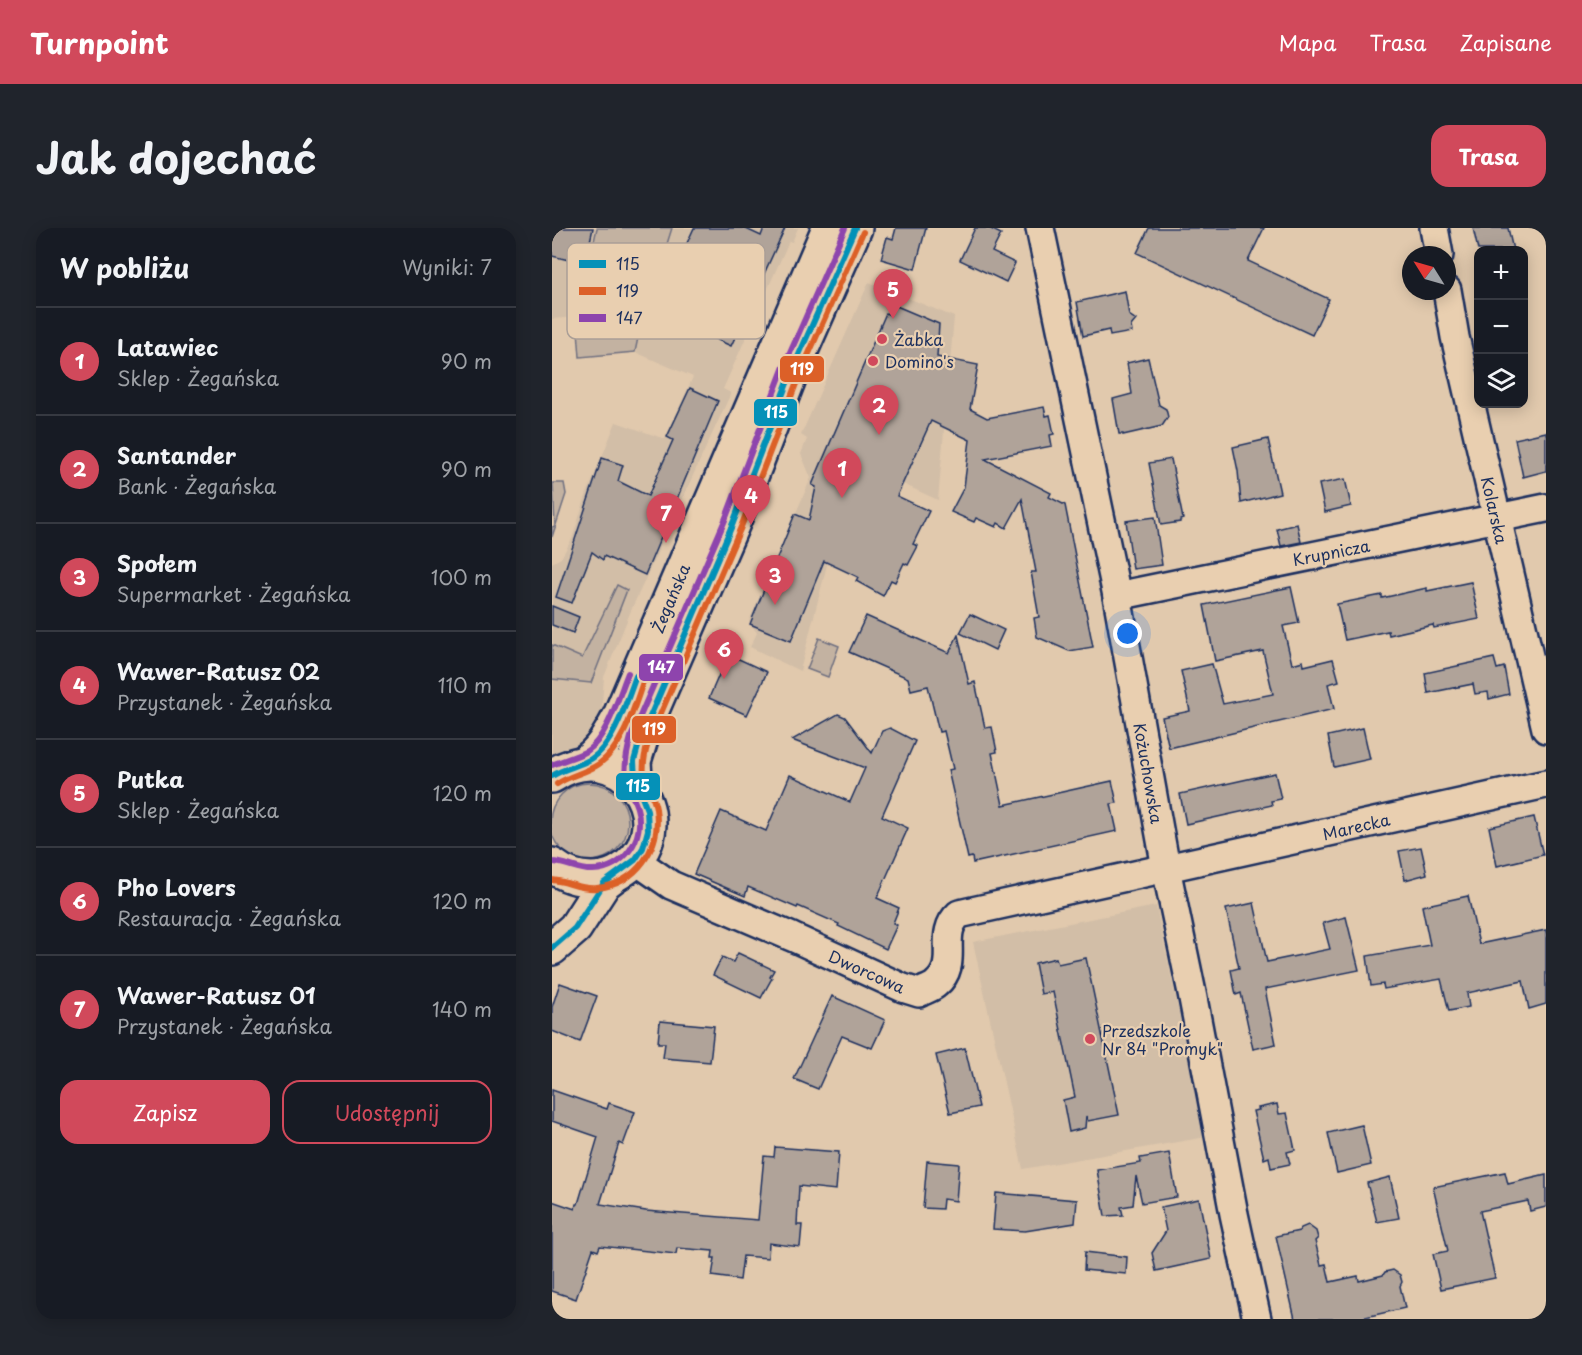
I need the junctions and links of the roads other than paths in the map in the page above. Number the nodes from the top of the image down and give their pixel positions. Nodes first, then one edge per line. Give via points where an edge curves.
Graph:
1 (829, 228) edge
2 (855, 228) edge
3 (1040, 228) edge
4 (1434, 228) edge
5 (1437, 246) edge
6 (1449, 300) edge
7 (1546, 508) edge
8 (1497, 519) junction
9 (1117, 596) junction
10 (1546, 729) edge
11 (585, 762) junction
12 (552, 776) edge
13 (1546, 784) edge
14 (641, 792) junction
15 (624, 868) junction
16 (1166, 868) junction
17 (557, 870) edge
18 (552, 937) edge
19 (552, 948) edge
20 (1257, 1319) edge

1 - 11 street, Żegańska via 619,718 596,755
2 - 14 street, Żegańska via 645,726 634,761
3 - 9 street, Kożuchowska
4 - 5 street
6 - 8 street, Kolarska
7 - 8 street, Krupnicza
8 - 9 street, Krupnicza
8 - 10 street, Kolarska
9 - 16 street, Kożuchowska
11 - 12 street
11 - 14 street via 617,769
13 - 16 street, Marecka
14 - 15 street, Żegańska via 648,830 643,848
15 - 16 street, Dworcowa via 919,993 936,984 949,967 948,931 959,914
15 - 17 street via 584,879
15 - 19 street via 604,883 575,928
16 - 20 street, Kożuchowska
17 - 18 street via 571,883 571,892

